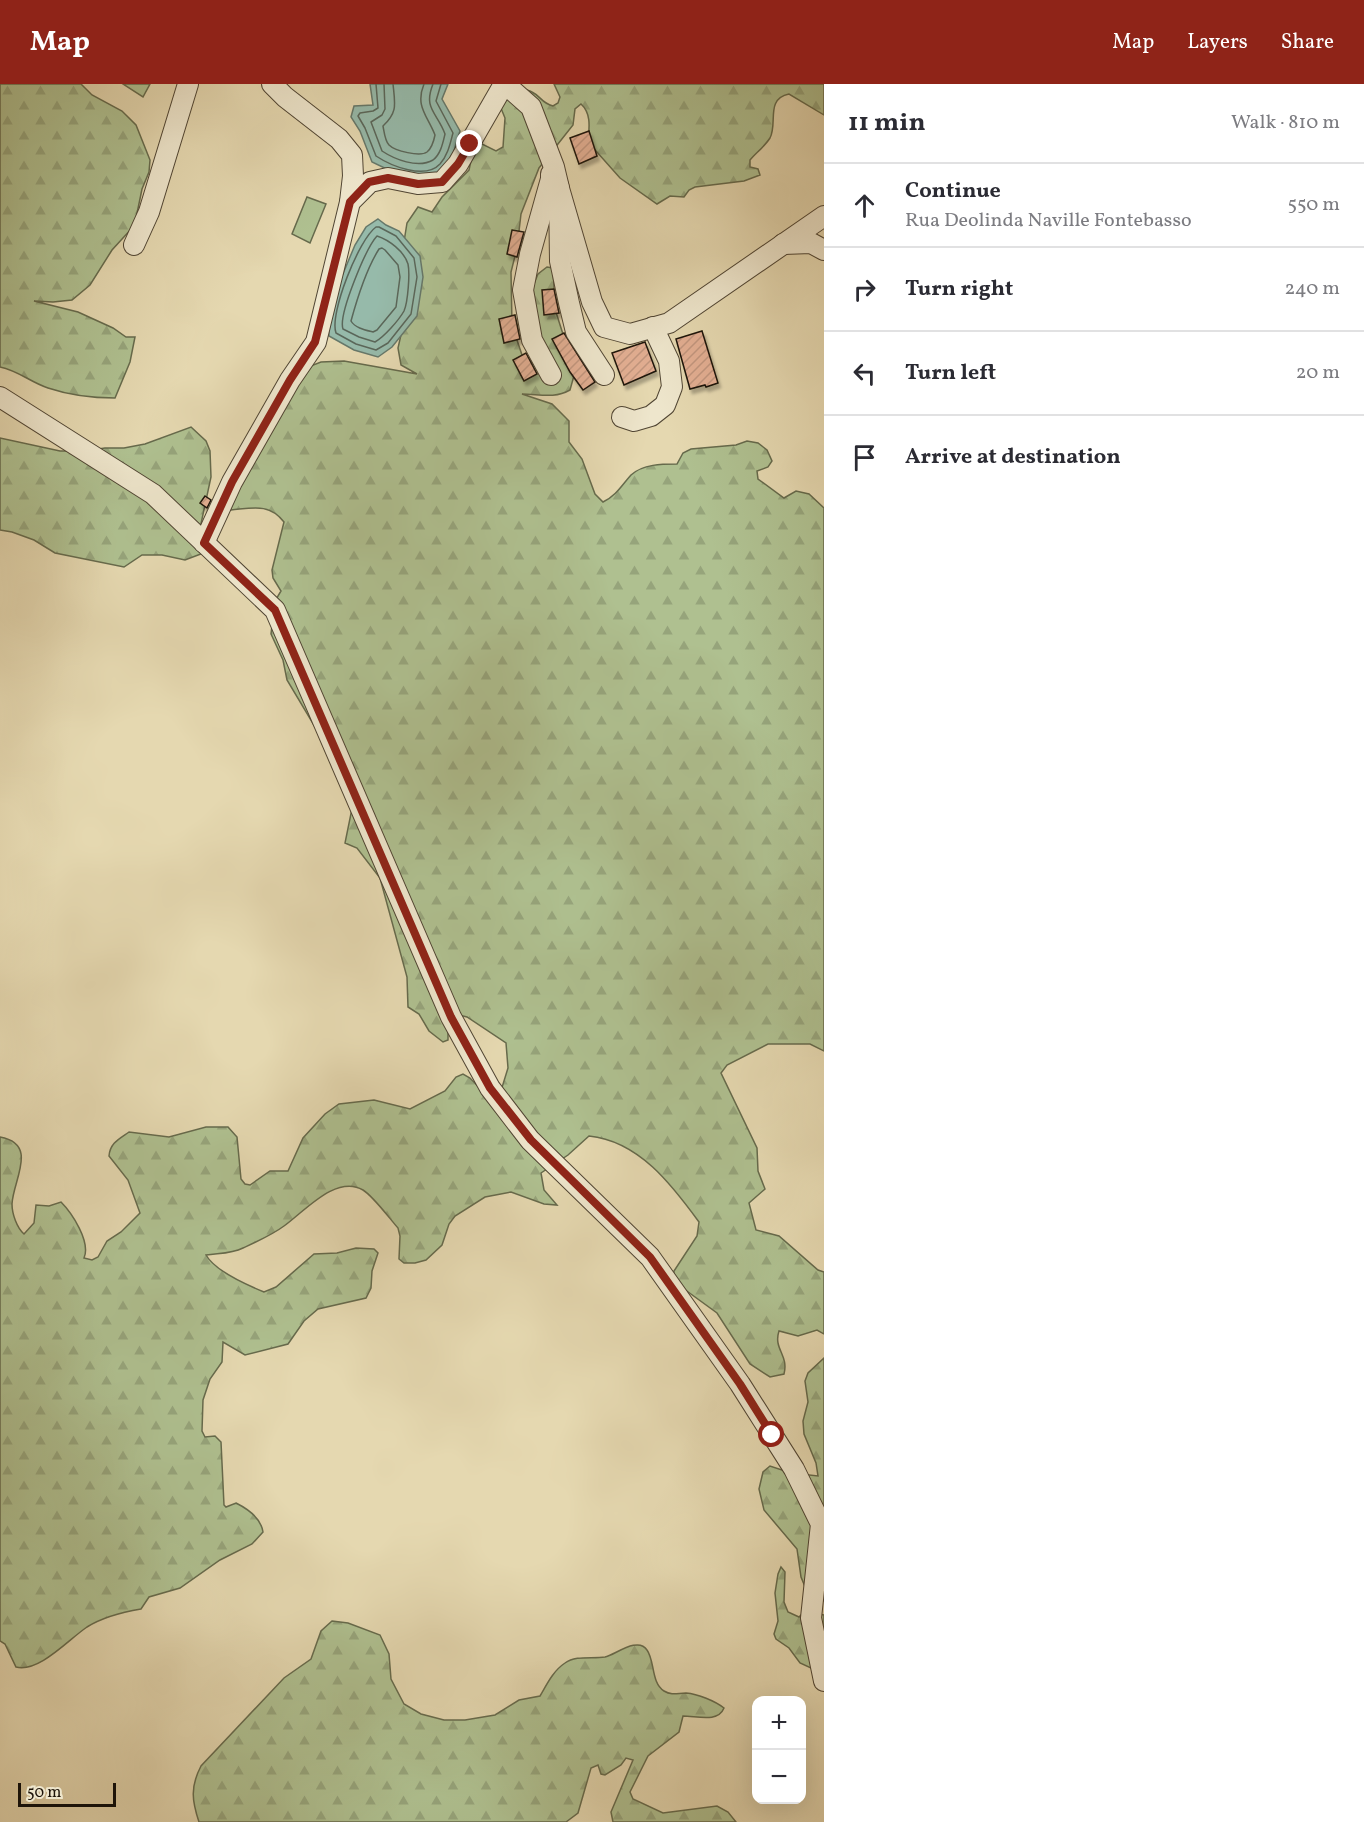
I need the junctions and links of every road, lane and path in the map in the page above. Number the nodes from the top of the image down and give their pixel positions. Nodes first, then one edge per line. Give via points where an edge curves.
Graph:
1 (188, 84) edge
2 (272, 84) edge
3 (505, 84) edge
4 (551, 159) junction
5 (558, 185) junction
6 (350, 202) junction
7 (824, 216) edge
8 (783, 244) junction
9 (134, 245) dead end
10 (824, 250) edge
11 (654, 327) junction
12 (551, 375) dead end
13 (604, 375) dead end
14 (0, 397) edge
15 (622, 417) dead end
16 (204, 543) junction
17 (824, 1681) edge

1 - 9 street via 149,212
2 - 6 street via 339,139 352,155
3 - 4 street via 531,107
3 - 6 street via 458,164 442,182 418,184 388,178 369,182
4 - 5 street
4 - 12 street via 551,179 524,290 532,340
5 - 11 street via 592,302 604,327 630,334
5 - 13 street via 560,261 576,332
6 - 16 street via 315,342 232,482
7 - 8 street
8 - 10 street via 811,243
8 - 11 street via 669,323
11 - 15 street via 669,361 669,396 665,405 651,416 634,421
14 - 16 street via 153,494
16 - 17 street via 275,610 451,1017 490,1088 531,1140 650,1257 740,1384 794,1469 821,1524 811,1618

